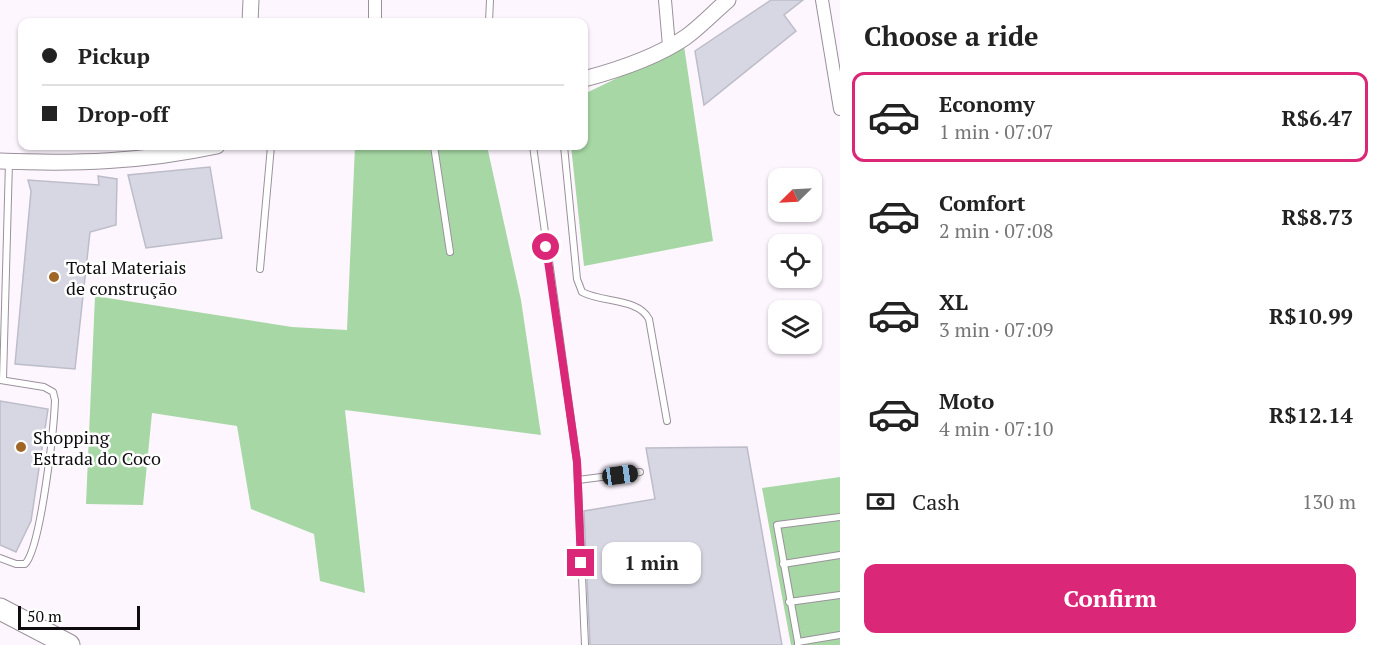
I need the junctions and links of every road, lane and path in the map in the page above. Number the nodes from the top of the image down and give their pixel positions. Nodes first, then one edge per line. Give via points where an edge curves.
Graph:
1 (251, 0) edge
2 (375, 0) edge
3 (489, 0) edge
4 (665, 0) edge
5 (728, 0) edge
6 (822, 0) edge
7 (250, 18) edge
8 (375, 18) edge
9 (489, 18) edge
10 (669, 46) junction
11 (588, 78) edge
12 (840, 109) edge
13 (197, 150) edge
14 (271, 150) edge
15 (435, 150) edge
16 (534, 150) edge
17 (564, 150) edge
18 (4, 161) edge
19 (450, 252) dead end
20 (260, 269) dead end
21 (2, 380) edge
22 (667, 421) dead end
23 (640, 472) dead end
24 (578, 480) junction
25 (840, 517) edge
26 (840, 555) edge
27 (0, 558) edge
28 (783, 564) junction
29 (840, 595) edge
30 (789, 602) junction
31 (0, 609) edge
32 (840, 635) edge
33 (798, 644) edge
34 (69, 645) edge
35 (585, 645) edge

1 - 7 street
2 - 8 street
3 - 9 lane
4 - 10 street
5 - 10 street via 687,36
6 - 12 street
10 - 11 street via 609,73
13 - 18 street via 117,162
14 - 20 lane
15 - 19 lane
16 - 24 lane
17 - 22 lane via 582,292 597,300 638,306 645,311
18 - 21 lane
21 - 27 lane via 44,387 53,392 55,400 39,529 30,559 25,564 16,564
23 - 24 lane
24 - 35 lane
25 - 28 lane via 777,525
26 - 28 lane
28 - 30 lane
29 - 30 lane
30 - 33 lane
31 - 34 highway
32 - 33 lane

